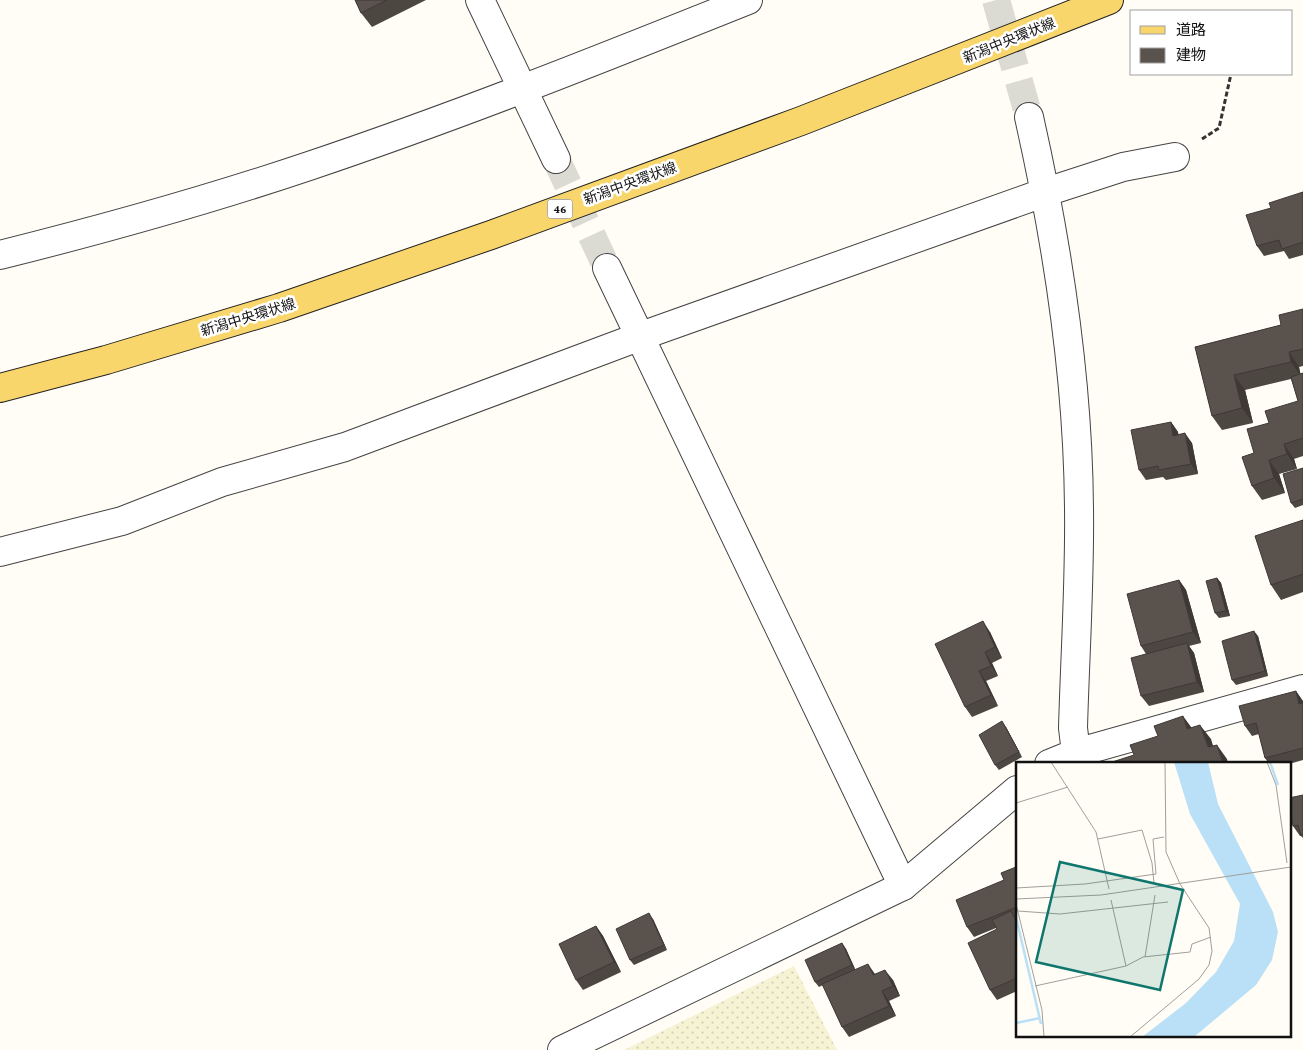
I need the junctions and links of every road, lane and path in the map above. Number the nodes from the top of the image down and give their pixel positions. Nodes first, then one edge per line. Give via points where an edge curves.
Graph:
1 (480, 0) edge
2 (748, 0) edge
3 (1109, 0) edge
4 (1231, 75) edge
5 (522, 90) junction
6 (1029, 117) tunnel mouth
7 (1219, 128) dead end
8 (1175, 158) dead end
9 (556, 159) tunnel mouth
10 (1046, 192) junction
11 (0, 255) edge
12 (607, 268) tunnel mouth
13 (640, 336) junction
14 (0, 388) edge
15 (0, 552) edge
16 (1303, 689) edge
17 (1076, 753) junction
18 (1055, 762) edge
19 (1016, 791) edge
20 (903, 886) junction
21 (562, 1050) edge

1 - 5 street
2 - 5 street
3 - 14 main road, 新潟中央環状線 / 46 via 810,117 491,235 279,308
4 - 7 path
5 - 9 street
5 - 11 street via 308,166 83,234
6 - 10 street
8 - 10 street via 1124,168
10 - 13 street
10 - 17 street via 1070,347 1079,498 1073,728
12 - 13 street
13 - 15 street via 345,447 222,482 122,521
13 - 20 street
16 - 17 street
17 - 18 street
19 - 20 street
20 - 21 street

